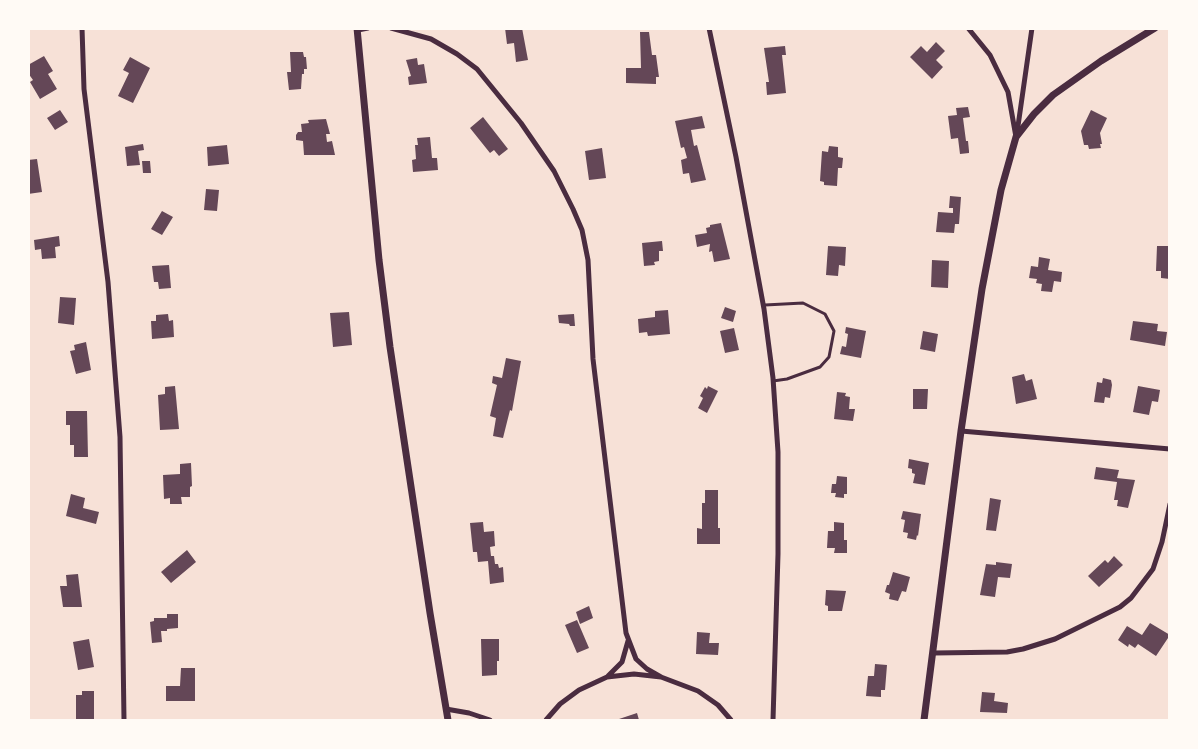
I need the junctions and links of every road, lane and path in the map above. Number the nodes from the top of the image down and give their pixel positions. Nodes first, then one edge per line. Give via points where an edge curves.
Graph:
1 (82, 28) edge
2 (368, 28) edge
3 (391, 28) edge
4 (709, 28) edge
5 (968, 28) edge
6 (1032, 28) edge
7 (1155, 28) edge
8 (358, 29) edge
9 (1016, 137) junction
10 (763, 305) junction
11 (773, 381) junction
12 (961, 432) junction
13 (1170, 449) edge
14 (1170, 504) edge
15 (628, 640) junction
16 (934, 653) junction
17 (607, 677) junction
18 (661, 677) junction
19 (446, 709) junction
20 (124, 720) edge
21 (448, 720) edge
22 (490, 720) edge
23 (546, 720) edge
24 (731, 720) edge
25 (773, 720) edge
26 (924, 720) edge

1 - 20 street via 84,89 108,282 120,437
2 - 8 street
3 - 15 street via 431,39 477,69 554,171 582,230 588,260 593,359
4 - 10 street
5 - 9 street via 990,55 1008,92
6 - 9 street
7 - 9 street via 1053,95
8 - 19 street via 382,282
9 - 12 street via 1001,190 982,289
10 - 11 street
10 - 11 lane via 803,303 825,314 834,331 829,357 820,367
11 - 25 street via 778,555
12 - 13 street
12 - 16 street
14 - 16 street via 1154,569 1120,607 1055,639 1023,649
15 - 17 street via 622,662
15 - 18 street via 636,659
16 - 26 street
17 - 18 street
17 - 23 street via 579,690
18 - 24 street via 705,695
19 - 21 street
19 - 22 street

